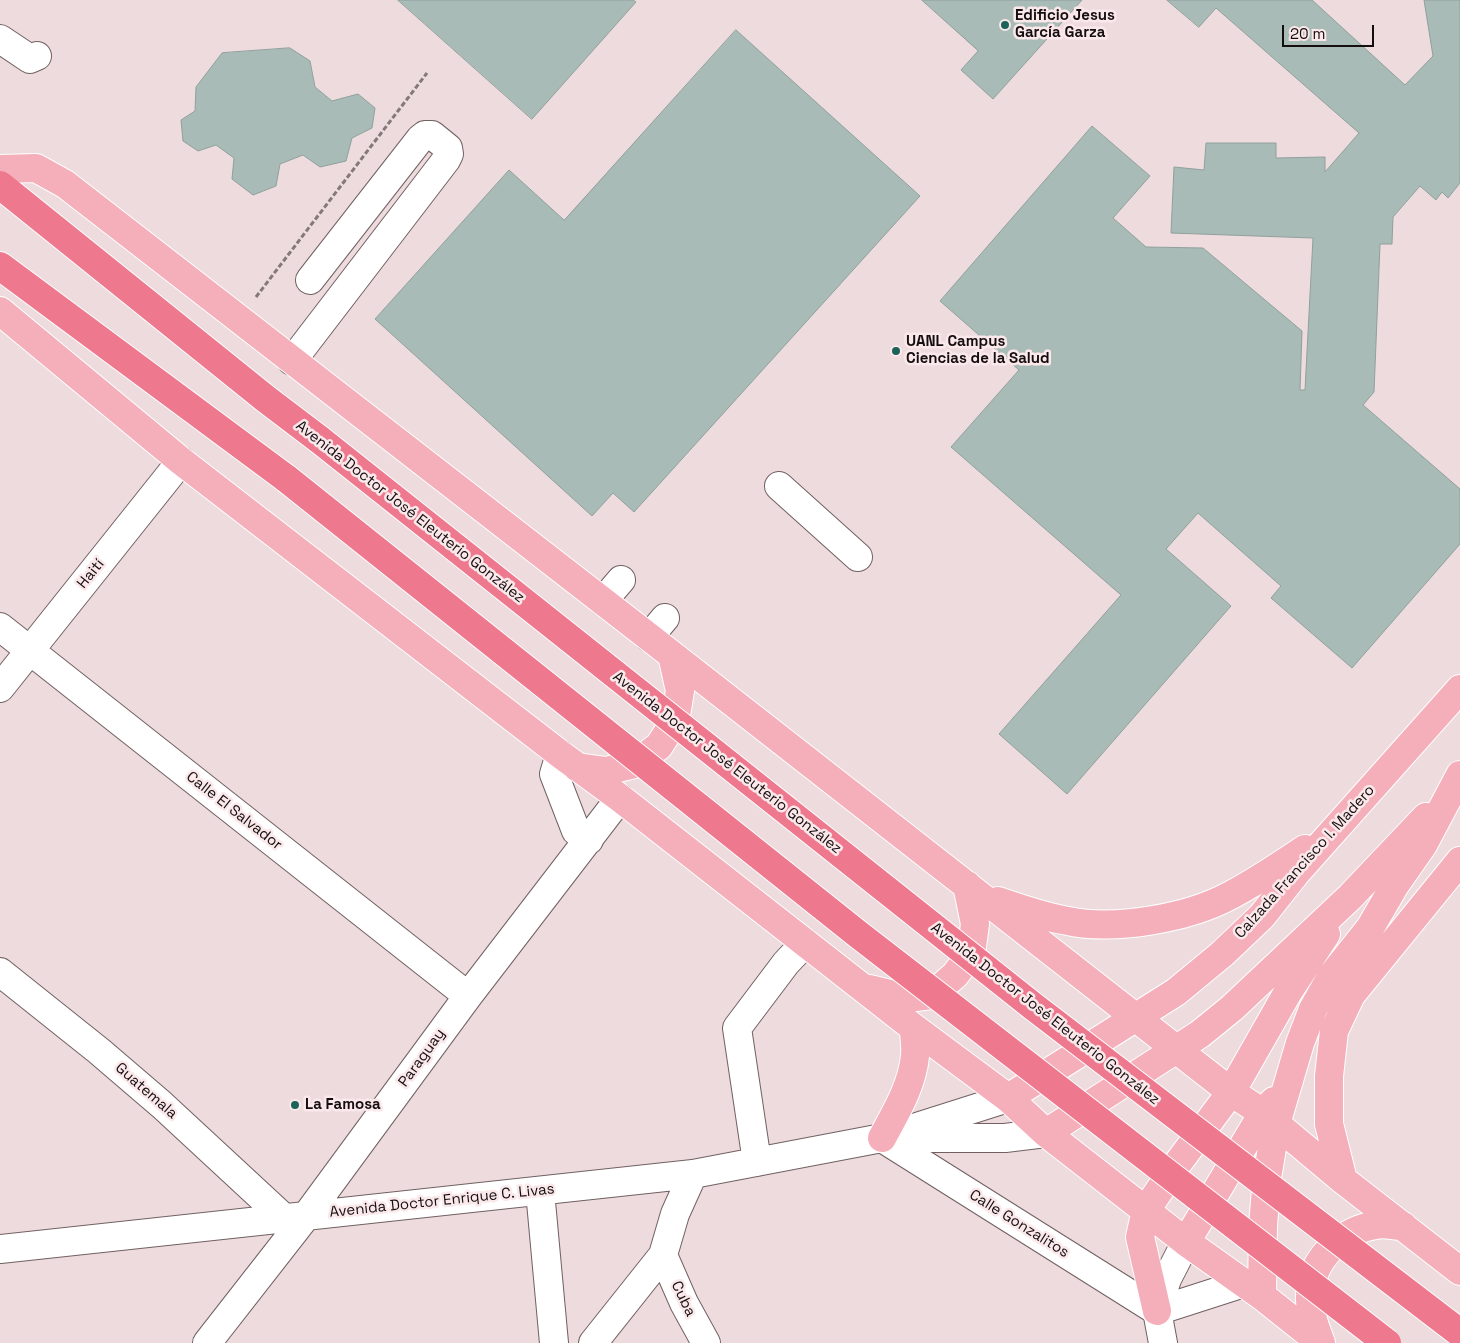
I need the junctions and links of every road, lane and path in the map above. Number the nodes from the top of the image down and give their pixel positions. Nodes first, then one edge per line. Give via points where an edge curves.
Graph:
1 (0, 38) edge
2 (37, 56) dead end
3 (427, 73) dead end
4 (0, 168) edge
5 (0, 185) edge
6 (0, 266) edge
7 (310, 280) dead end
8 (0, 311) edge
9 (239, 320) junction
10 (292, 360) junction
11 (181, 461) junction
12 (779, 486) dead end
13 (858, 557) dead end
14 (621, 580) dead end
15 (603, 601) junction
16 (0, 627) edge
17 (31, 650) junction
18 (672, 655) junction
19 (0, 688) edge
20 (1460, 689) edge
21 (568, 760) junction
22 (1457, 783) edge
23 (620, 798) junction
24 (1335, 829) junction
25 (589, 840) junction
26 (1460, 861) edge
27 (974, 890) junction
28 (1350, 897) junction
29 (805, 943) junction
30 (0, 972) edge
31 (861, 987) junction
32 (468, 996) junction
33 (1137, 1018) junction
34 (914, 1028) junction
35 (1176, 1049) junction
36 (1231, 1092) junction
37 (1008, 1098) junction
38 (1269, 1119) junction
39 (1046, 1133) junction
40 (882, 1138) junction
41 (1313, 1155) junction
42 (757, 1162) junction
43 (693, 1174) junction
44 (1267, 1178) junction
45 (1343, 1180) junction
46 (540, 1190) junction
47 (1146, 1210) junction
48 (296, 1217) junction
49 (1403, 1226) junction
50 (1186, 1242) junction
51 (0, 1249) edge
52 (663, 1255) junction
53 (1460, 1271) edge
54 (1253, 1290) junction
55 (1157, 1311) junction
56 (1460, 1333) edge
57 (207, 1343) edge
58 (554, 1343) edge
59 (593, 1343) edge
60 (706, 1343) edge
61 (1163, 1343) edge
62 (1321, 1343) edge
63 (1387, 1343) edge

1 - 2 street via 30,59
3 - 9 path
4 - 9 main road via 36,168 58,179
5 - 56 highway, Avenida Doctor José Eleuterio González, bridge via 1034,1007
6 - 63 highway, bridge via 287,479 859,935
7 - 10 street via 420,139 432,135 448,148 446,160
8 - 11 main road
9 - 10 main road
10 - 15 main road
11 - 17 street, Haití
11 - 21 main road
12 - 13 street
14 - 15 street
15 - 18 main road via 657,627
16 - 17 street, Calle El Salvador
17 - 19 street, Haití
17 - 32 street, Calle El Salvador
18 - 21 main road via 680,691 675,721 660,746 635,764 606,771
18 - 27 main road
20 - 24 main road, Calzada Francisco I. Madero
21 - 23 main road
21 - 25 street via 554,774 576,830
22 - 28 main road
22 - 38 main road via 1423,845 1370,928 1331,977 1313,1009 1287,1087
23 - 25 street, Paraguay
23 - 29 main road
24 - 27 main road via 1230,896 1195,910 1151,921 1112,924 1070,922
24 - 33 main road, Calzada Francisco I. Madero via 1262,916 1235,942 1176,992
25 - 32 street, Paraguay
26 - 45 main road via 1351,996 1334,1031 1329,1076 1329,1124
27 - 31 main road via 975,924 971,954 956,975 932,995 907,998
27 - 33 main road
28 - 35 main road via 1232,1008
28 - 36 main road via 1288,992
29 - 31 main road
29 - 42 street via 736,1028
30 - 48 street, Guatemala via 99,1050
31 - 34 main road
32 - 48 street, Paraguay
33 - 35 main road
33 - 37 main road, Calzada Francisco I. Madero
34 - 37 main road
34 - 40 main road via 915,1056 908,1084
35 - 36 main road
35 - 39 main road
36 - 38 main road
36 - 47 main road
37 - 39 main road
37 - 40 street, Avenida Doctor Enrique C. Livas
38 - 41 main road
38 - 44 main road
38 - 50 main road
39 - 40 street, Avenida Doctor Enrique C. Livas via 1005,1138
39 - 47 main road
40 - 42 street, Avenida Doctor Enrique C. Livas
40 - 55 street, Calle Gonzalitos
41 - 44 main road via 1282,1166
41 - 45 main road
42 - 43 street, Avenida Doctor Enrique C. Livas
43 - 46 street, Avenida Doctor Enrique C. Livas
43 - 52 street via 674,1214
44 - 54 main road
45 - 49 main road
46 - 48 street, Avenida Doctor Enrique C. Livas
46 - 58 street
47 - 50 main road
47 - 55 main road via 1140,1237
48 - 51 street, Avenida Doctor Enrique C. Livas
48 - 57 street, Paraguay
49 - 53 main road
49 - 62 main road via 1377,1224 1352,1232 1330,1247 1316,1268 1310,1294 1312,1320
50 - 54 main road
50 - 55 street via 1167,1280
52 - 59 street
52 - 60 street, Cuba
54 - 55 street
54 - 62 main road
55 - 61 street

